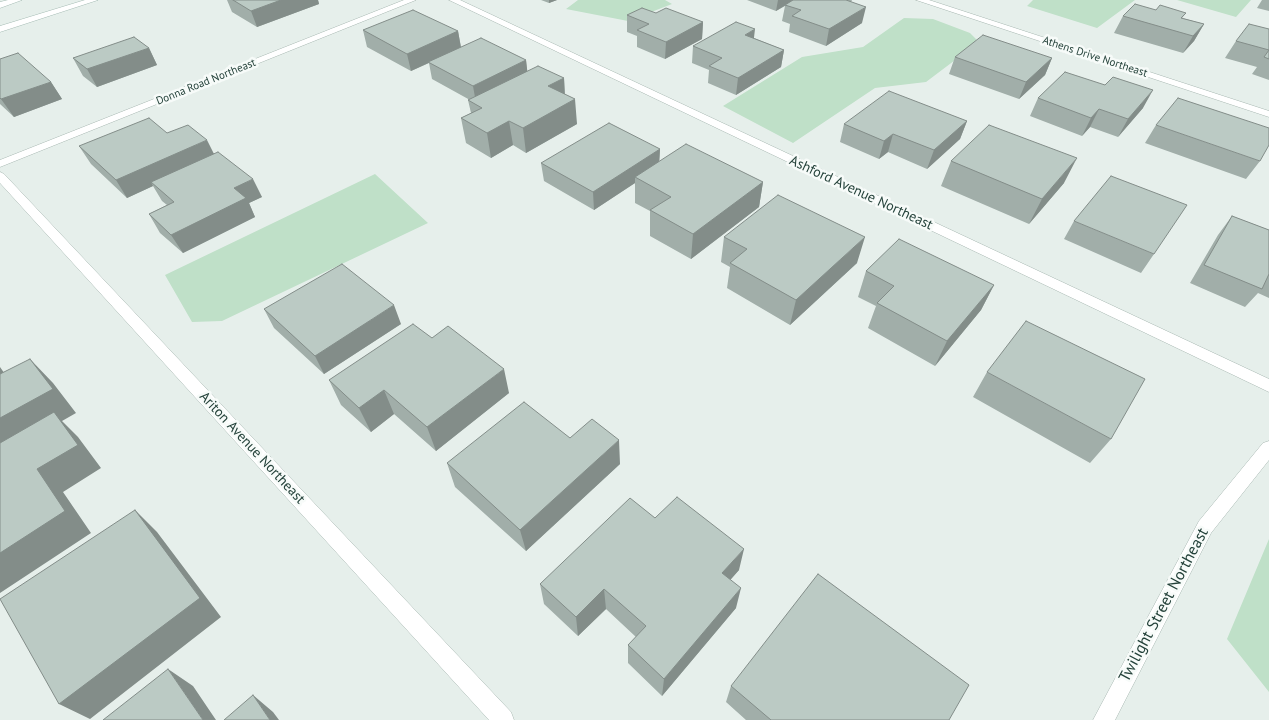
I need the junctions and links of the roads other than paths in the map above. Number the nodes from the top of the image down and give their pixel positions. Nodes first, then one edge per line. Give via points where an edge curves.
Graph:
1 (18, 0) edge
2 (94, 0) edge
3 (412, 0) edge
4 (453, 0) edge
5 (920, 0) edge
6 (0, 5) edge
7 (0, 29) edge
8 (1269, 114) edge
9 (0, 164) edge
10 (0, 176) edge
11 (1269, 386) edge
12 (1269, 448) edge
13 (503, 720) edge
14 (1104, 720) edge

1 - 6 street
2 - 7 street
3 - 9 street, Donna Road Northeast
4 - 11 street, Ashford Avenue Northeast
5 - 8 street, Athens Drive Northeast
10 - 13 street, Ariton Avenue Northeast
12 - 14 street, Twilight Street Northeast via 1205,526

